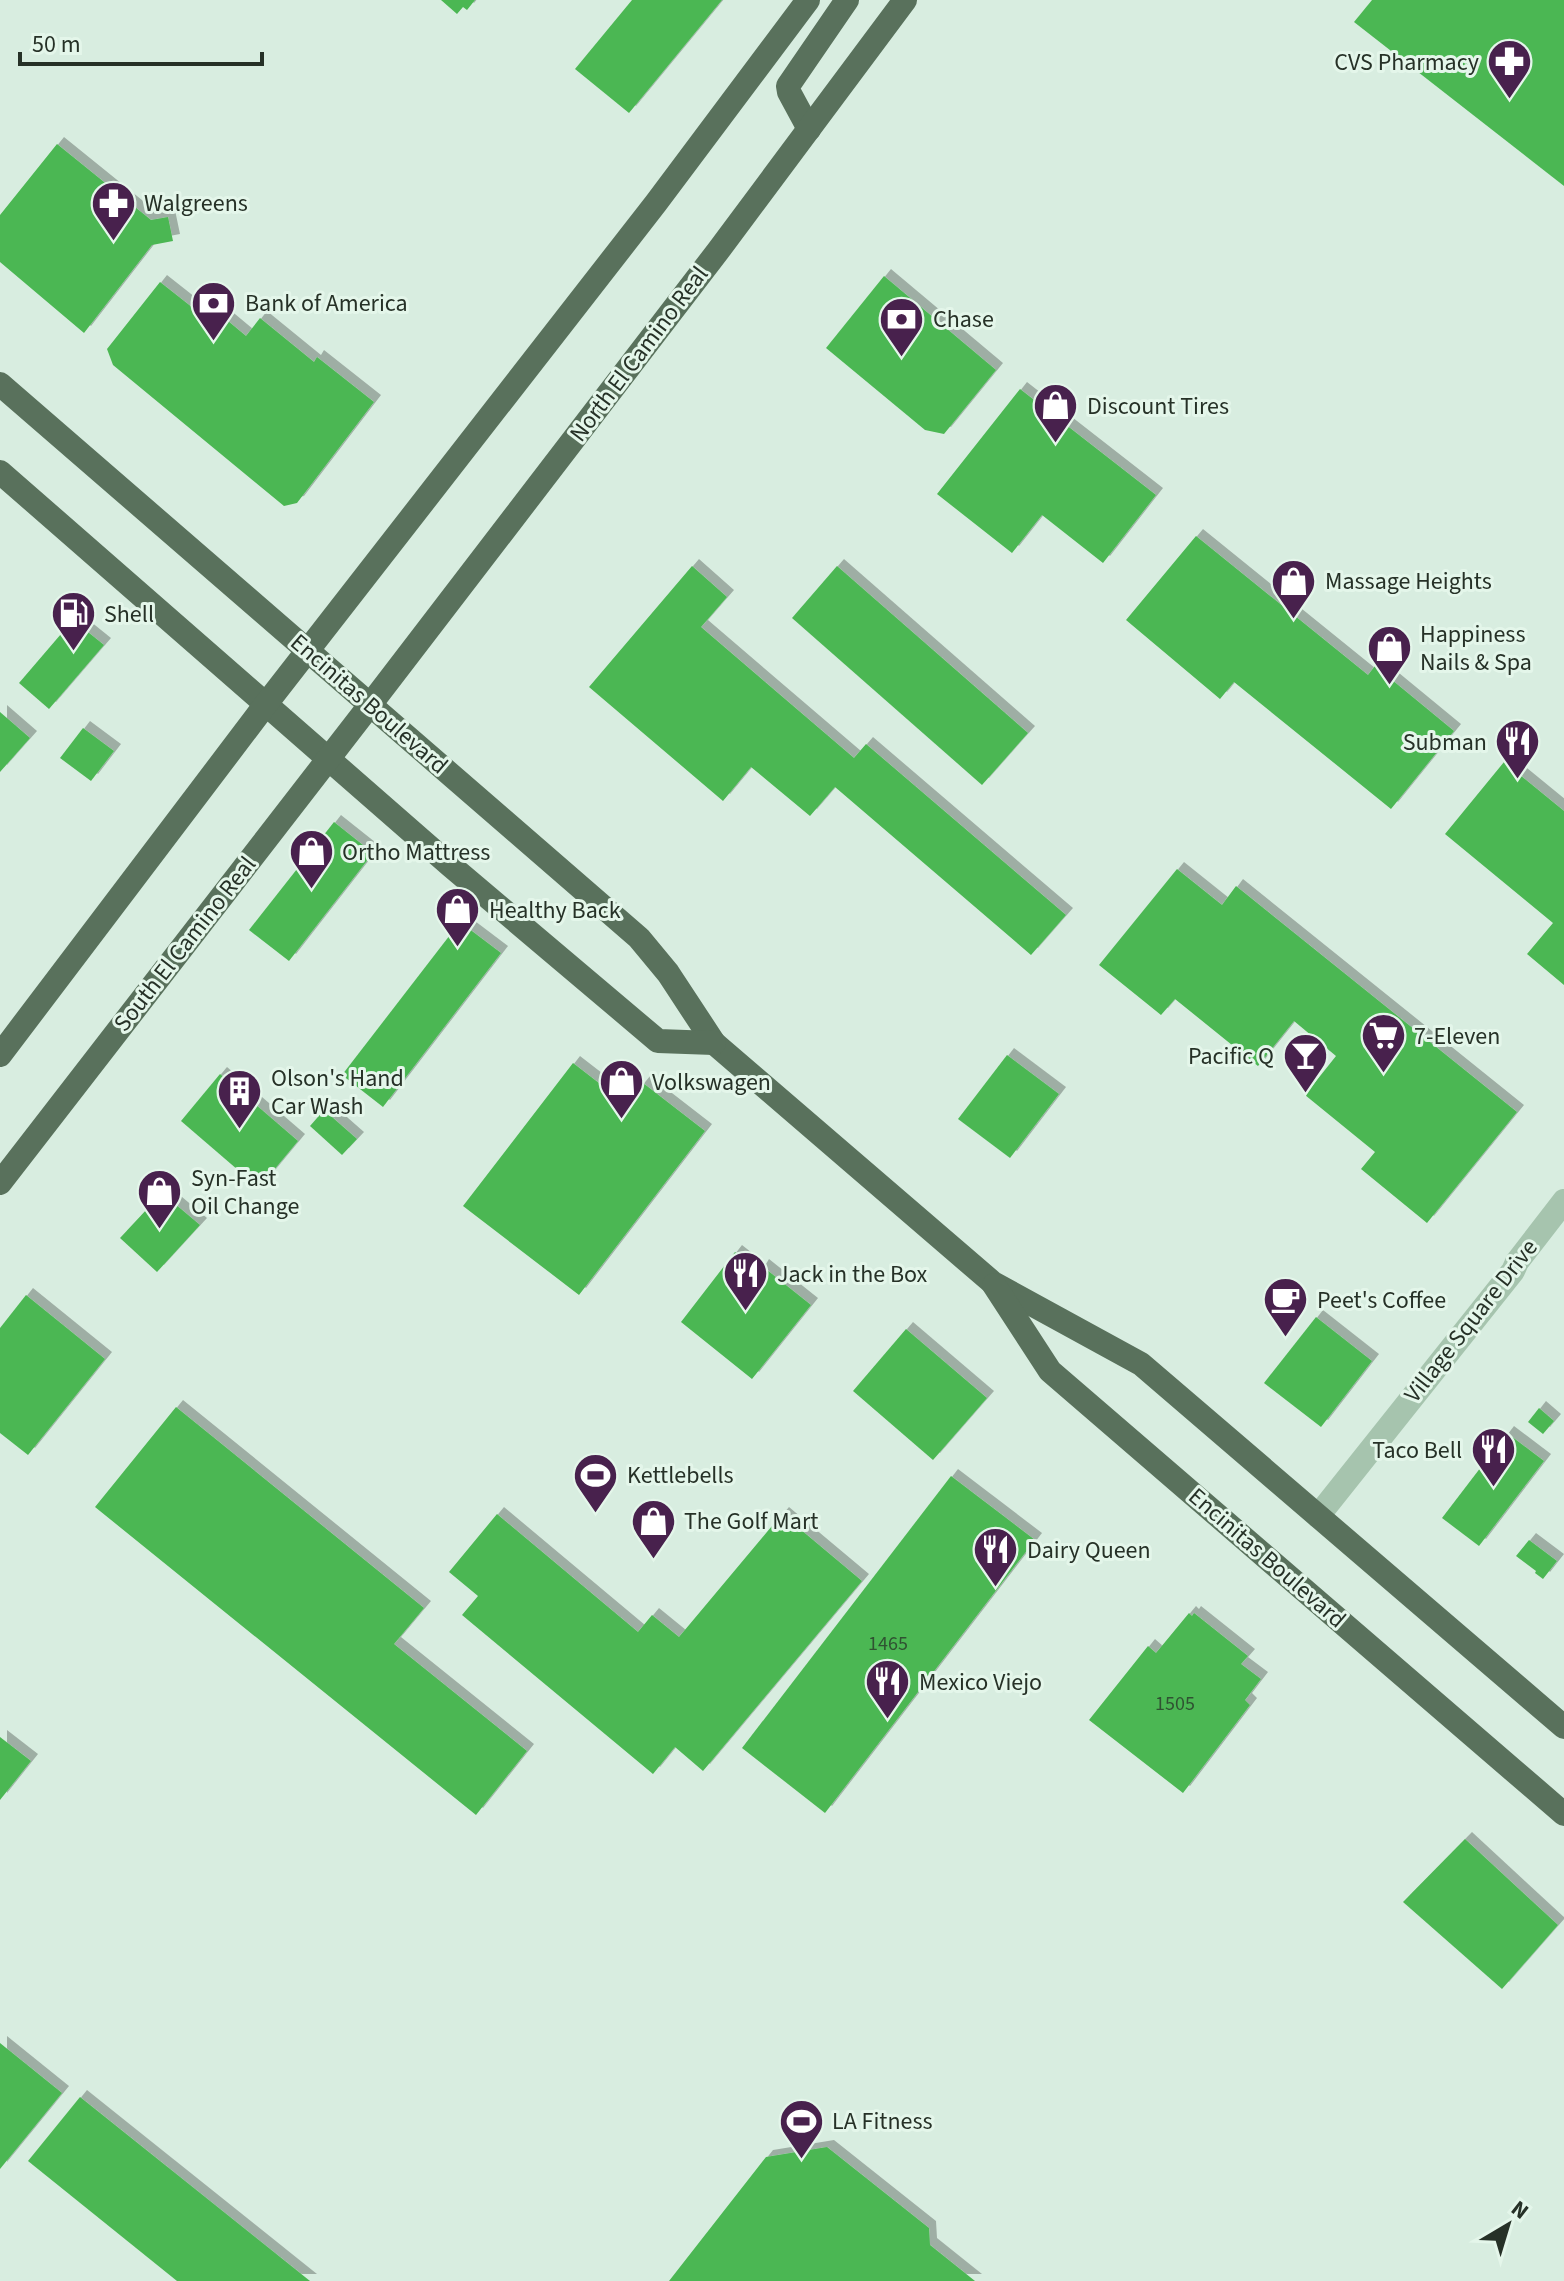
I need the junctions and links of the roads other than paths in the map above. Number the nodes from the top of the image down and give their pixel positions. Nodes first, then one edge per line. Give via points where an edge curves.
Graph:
1 (808, 0) edge
2 (847, 0) edge
3 (905, 0) edge
4 (809, 129) junction
5 (0, 384) edge
6 (0, 472) edge
7 (308, 652) junction
8 (266, 704) junction
9 (370, 705) junction
10 (329, 758) junction
11 (714, 1043) junction
12 (0, 1055) edge
13 (0, 1183) edge
14 (1564, 1201) edge
15 (993, 1283) junction
16 (1318, 1516) junction
17 (1564, 1727) edge
18 (1564, 1814) edge

1 - 7 main road
2 - 4 main road via 788,86
3 - 4 main road, North El Camino Real
4 - 9 main road, North El Camino Real
5 - 7 main road, Encinitas Boulevard
6 - 8 main road
7 - 8 main road
7 - 9 main road, Encinitas Boulevard
8 - 10 main road
8 - 12 main road
9 - 10 main road, South El Camino Real
9 - 11 main road, Encinitas Boulevard via 639,938
10 - 11 main road via 658,1041
10 - 13 main road, South El Camino Real
11 - 15 main road, Encinitas Boulevard
14 - 16 street, Village Square Drive
15 - 16 main road, Encinitas Boulevard via 1141,1364
15 - 18 main road, Encinitas Boulevard via 1050,1371
16 - 17 main road, Encinitas Boulevard

